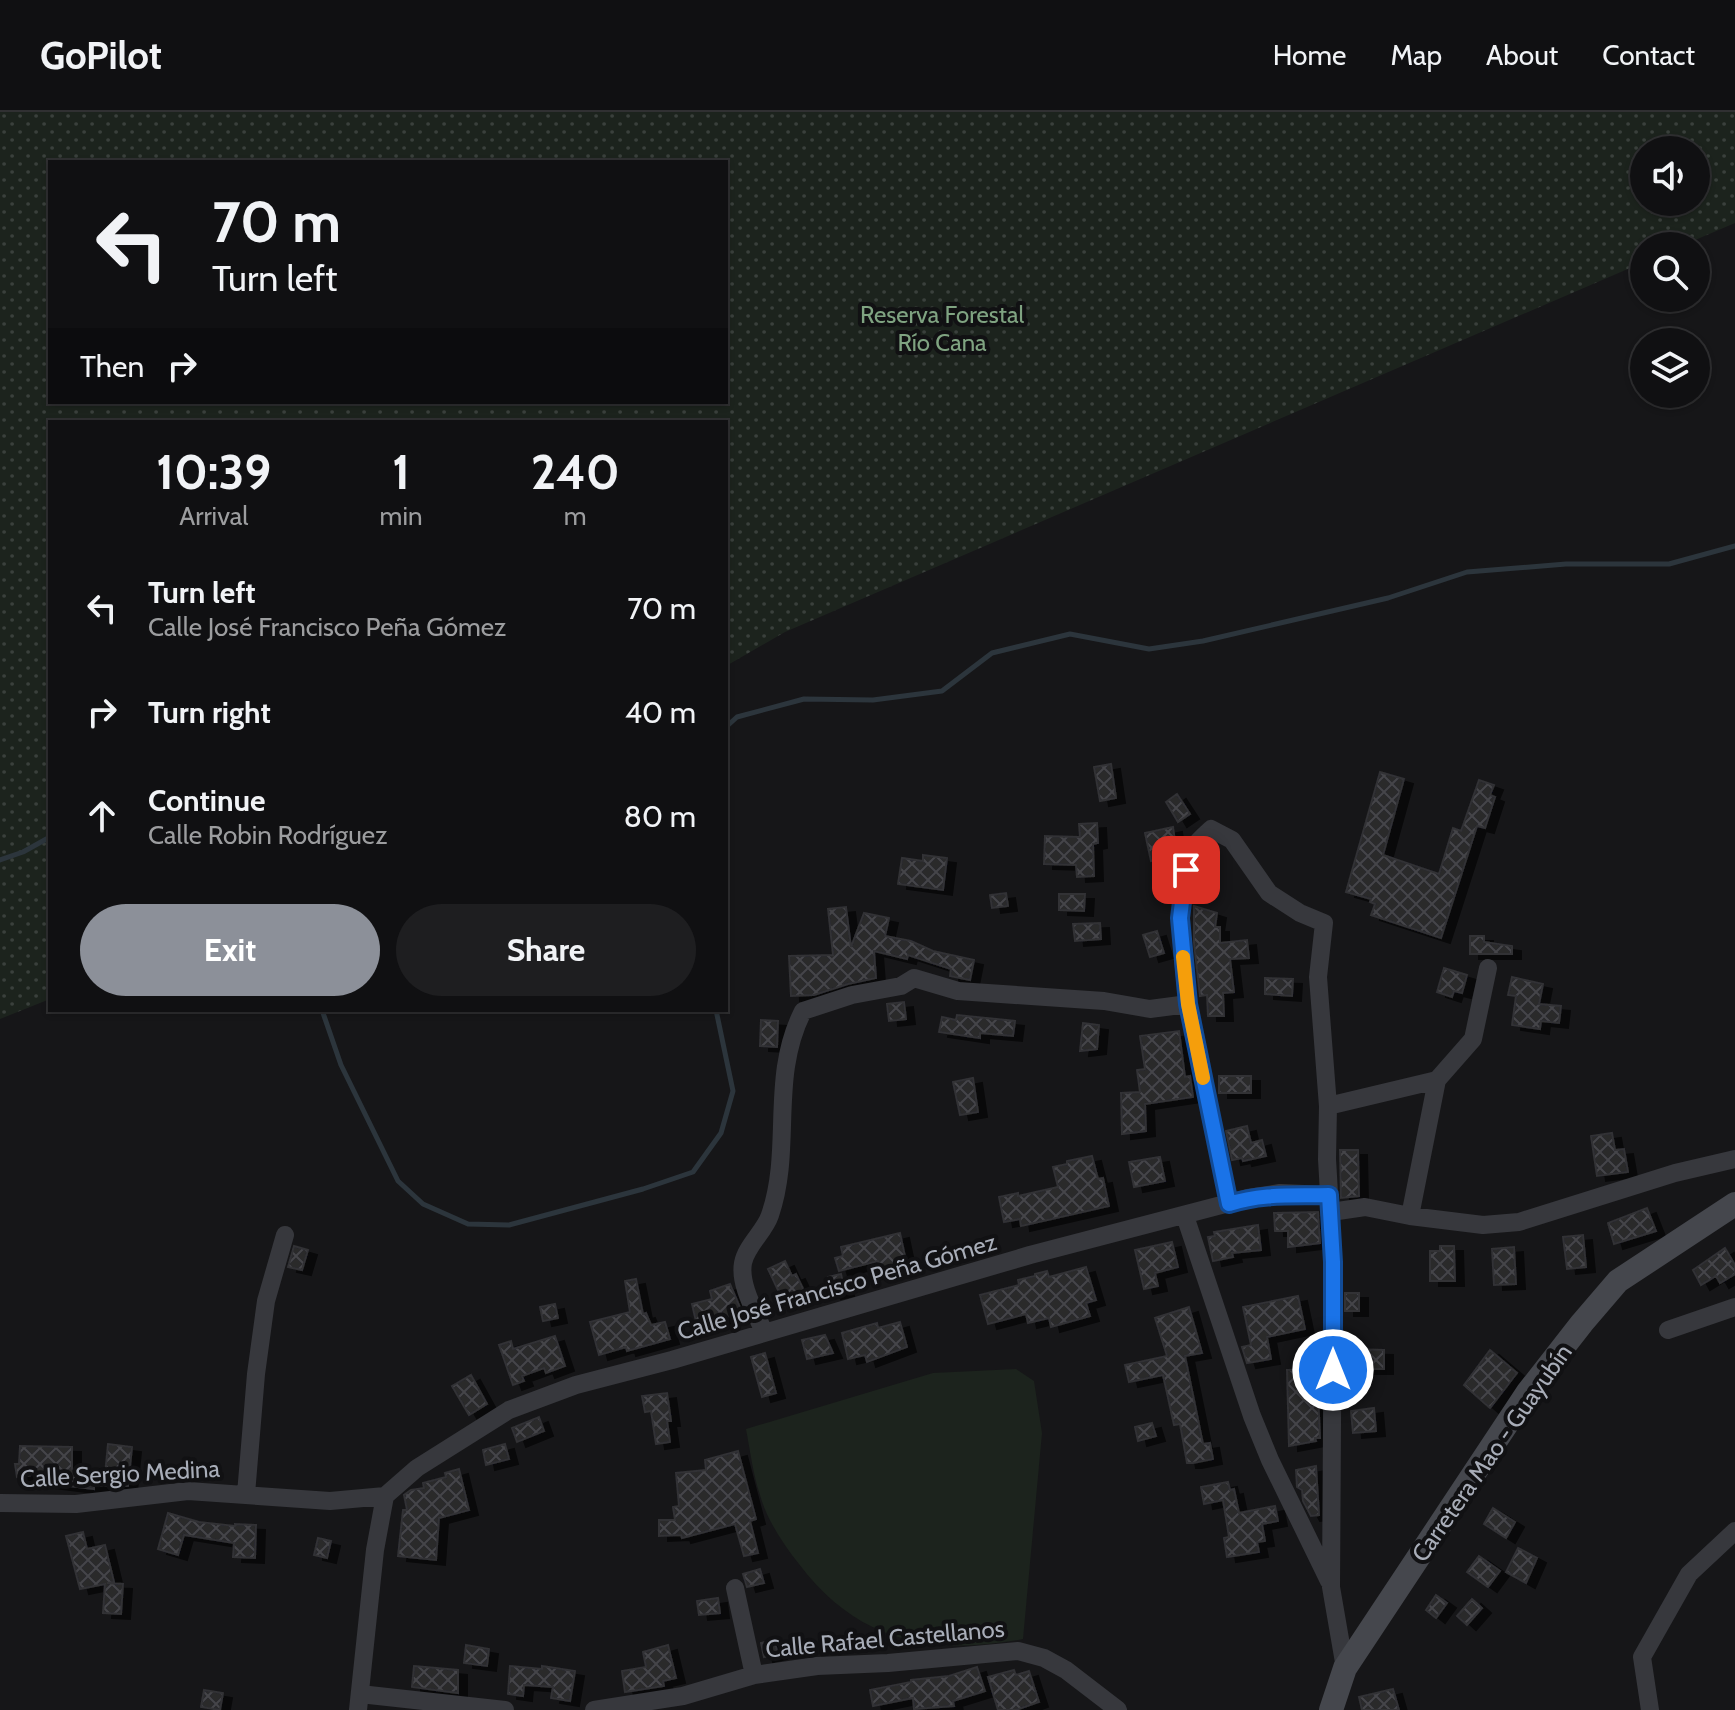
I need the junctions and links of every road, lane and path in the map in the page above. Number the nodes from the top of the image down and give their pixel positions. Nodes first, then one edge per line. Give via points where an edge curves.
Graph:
1 (1488, 968) dead end
2 (1188, 1004) junction
3 (1437, 1080) junction
4 (1328, 1106) junction
5 (1735, 1159) edge
6 (1229, 1204) junction
7 (1330, 1204) junction
8 (1735, 1204) edge
9 (1185, 1216) junction
10 (1410, 1216) junction
11 (285, 1235) dead end
12 (1735, 1307) edge
13 (1668, 1330) dead end
14 (764, 1332) junction
15 (246, 1494) junction
16 (385, 1496) junction
17 (0, 1503) edge
18 (1735, 1531) edge
19 (1331, 1587) junction
20 (735, 1588) dead end
21 (1345, 1668) junction
22 (754, 1675) junction
23 (359, 1702) edge
24 (504, 1710) edge
25 (594, 1710) edge
26 (1118, 1710) edge
27 (1331, 1710) edge
28 (1650, 1710) edge

1 - 3 street via 1473,1039
2 - 4 street via 1180,918 1186,870 1197,843 1211,829 1232,840 1269,893 1324,923 1318,977
2 - 6 street
2 - 14 street via 1150,1009 958,991 914,978 803,1011 786,1062 780,1163 770,1216 743,1261 744,1279
3 - 4 street
3 - 10 street
4 - 7 street
5 - 10 street, Calle José Francisco Peña Gómez via 1519,1222 1483,1225
6 - 7 street, Calle José Francisco Peña Gómez via 1280,1193
6 - 9 street, Calle José Francisco Peña Gómez
7 - 10 street, Calle José Francisco Peña Gómez
7 - 19 street
8 - 21 main road, Carretera Mao - Guayubín via 1618,1281 1582,1323 1528,1392
9 - 14 street, Calle José Francisco Peña Gómez
9 - 19 street via 1252,1416
11 - 15 street via 266,1301
12 - 13 street
14 - 16 street, Calle José Francisco Peña Gómez via 576,1385 509,1410 417,1468
15 - 16 street, Calle Sergio Medina via 330,1501
15 - 17 street, Calle Sergio Medina via 188,1491 76,1504
16 - 23 street
18 - 28 street via 1689,1574 1642,1657
19 - 21 street
20 - 22 street
21 - 27 main road, Carretera Mao - Guayubín
22 - 25 street, Calle Rafael Castellanos via 683,1696
22 - 26 street, Calle Rafael Castellanos via 1018,1651 1066,1670
23 - 24 street

